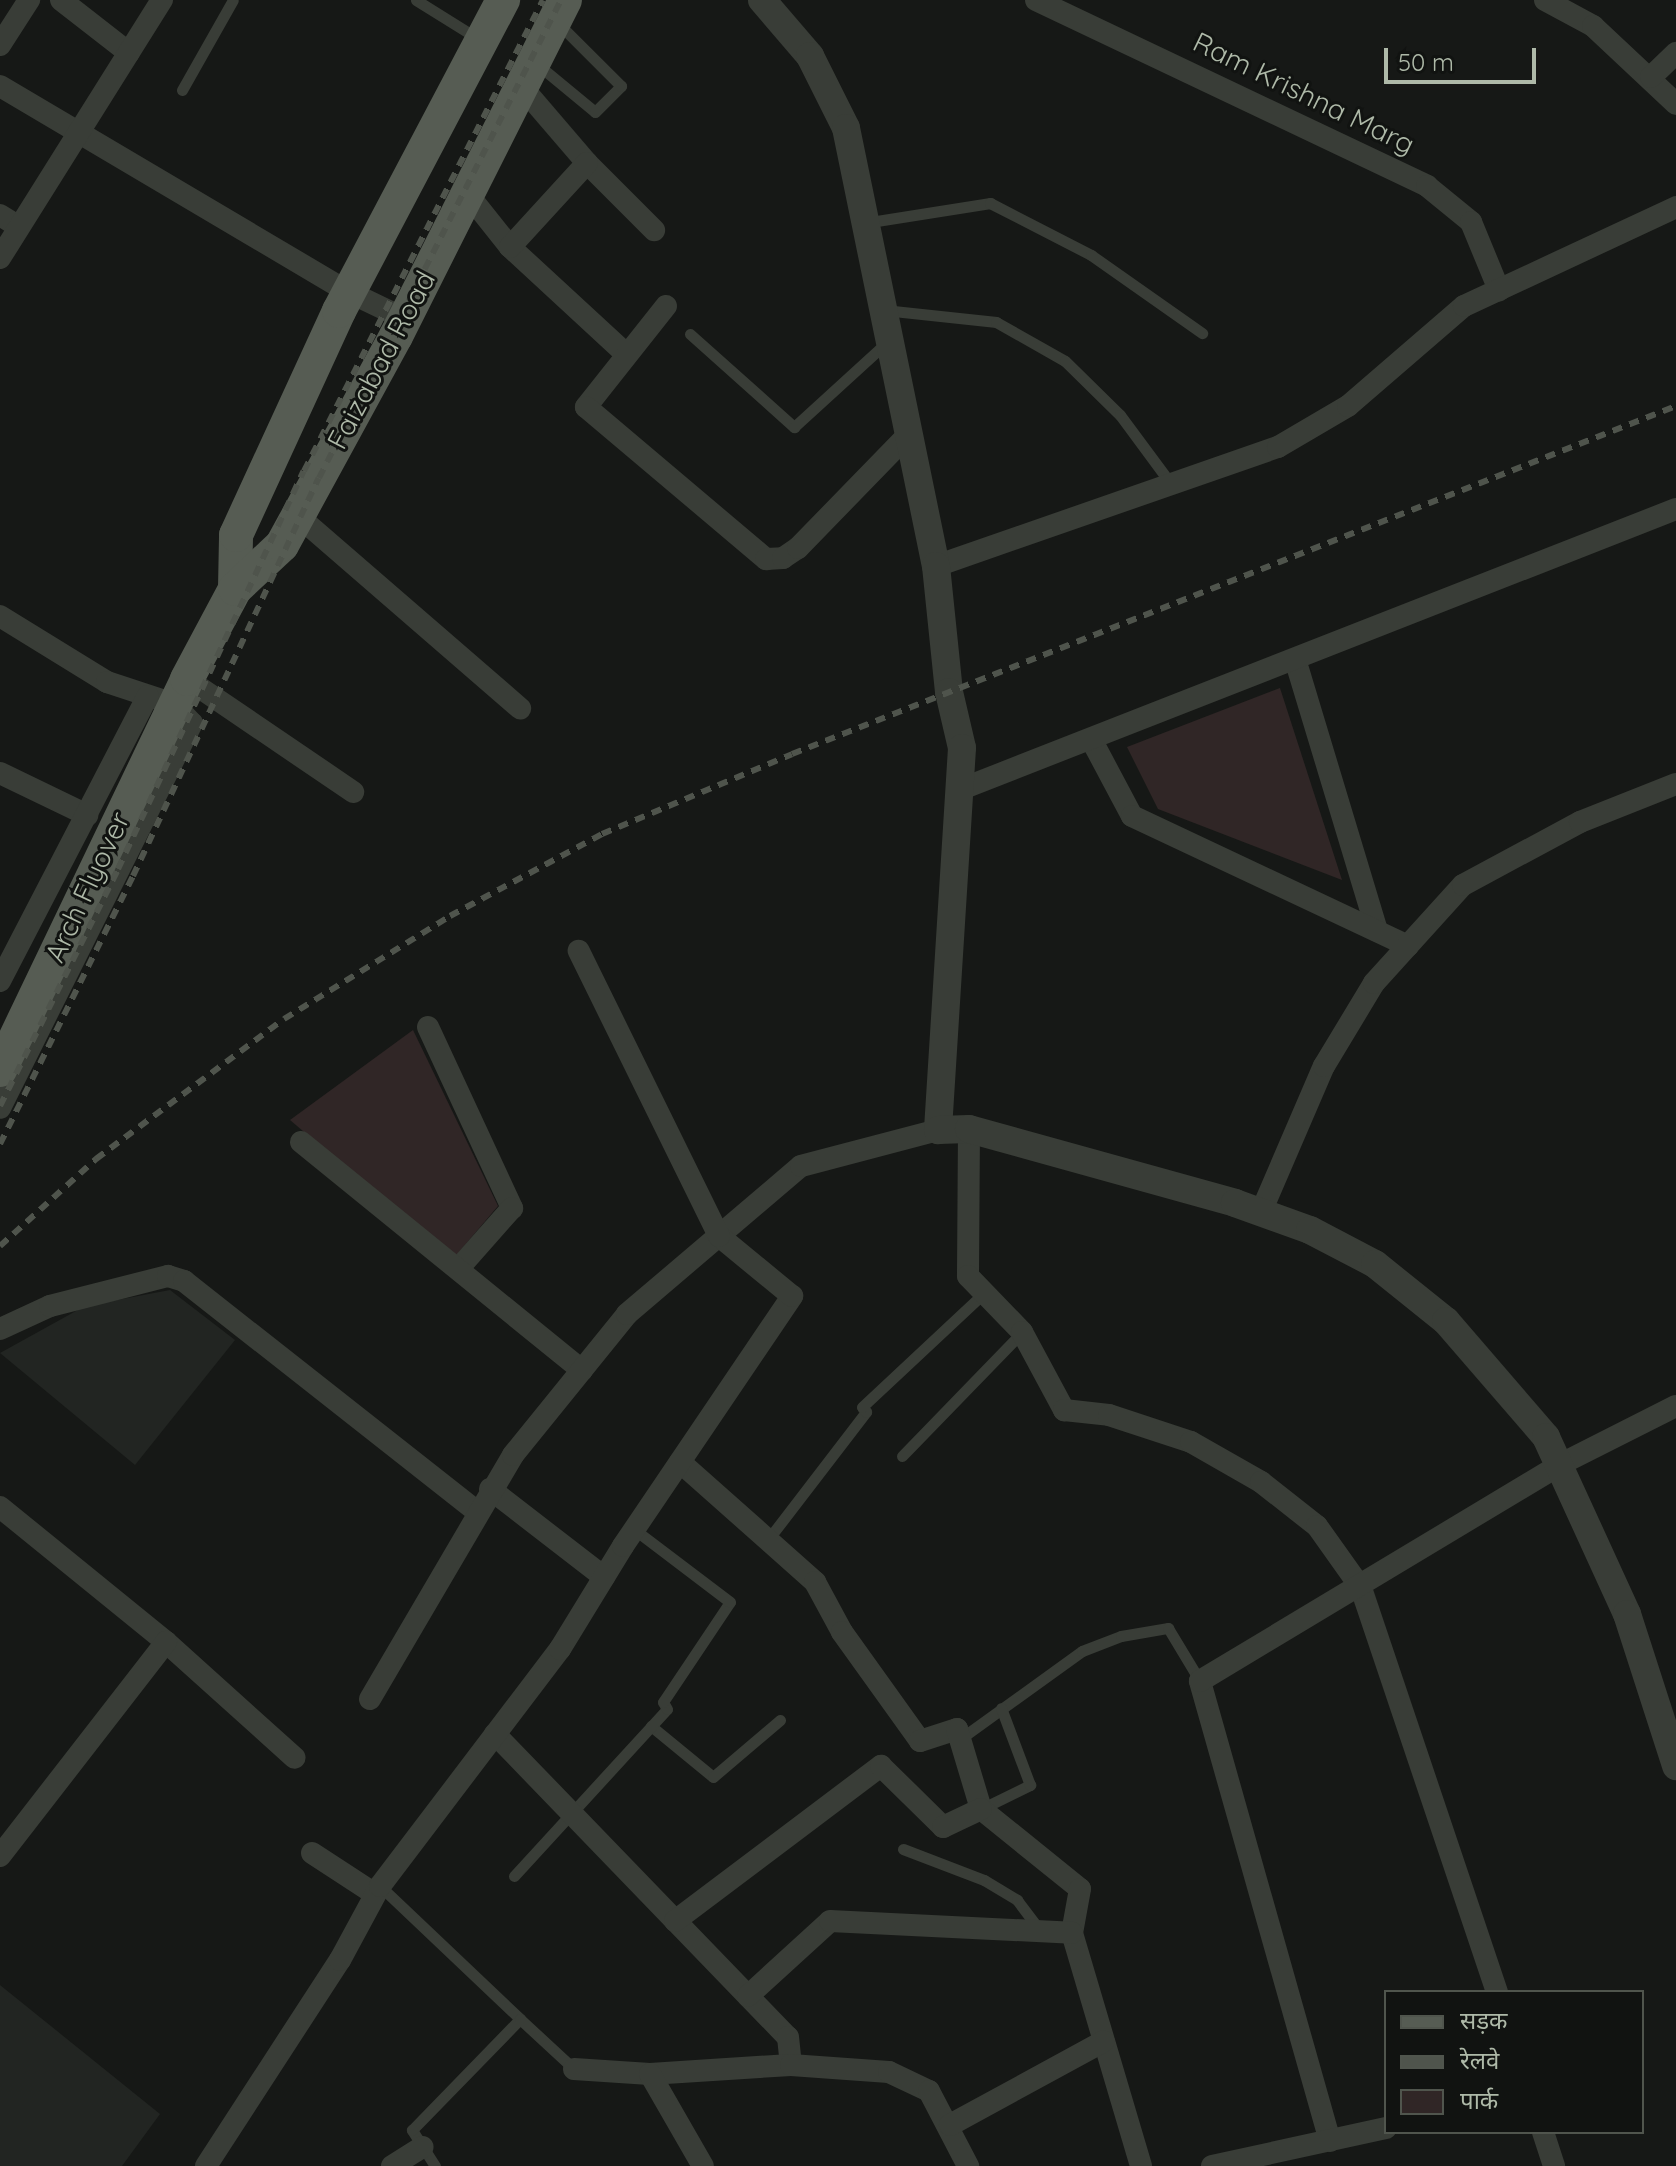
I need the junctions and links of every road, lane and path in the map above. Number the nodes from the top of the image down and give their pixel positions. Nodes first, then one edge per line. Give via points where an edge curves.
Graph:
1 (29, 0) edge
2 (61, 0) edge
3 (162, 0) edge
4 (233, 0) edge
5 (416, 0) edge
6 (503, 0) edge
7 (762, 0) edge
8 (1036, 0) edge
9 (1545, 0) edge
10 (559, 10) edge
11 (481, 41) junction
12 (0, 45) edge
13 (129, 53) junction
14 (1676, 53) edge
15 (527, 74) junction
16 (1651, 77) junction
17 (0, 86) edge
18 (182, 90) dead end
19 (1676, 104) edge
20 (77, 133) junction
21 (587, 163) junction
22 (467, 193) junction
23 (1676, 207) edge
24 (10, 221) edge
25 (864, 223) junction
26 (654, 230) dead end
27 (510, 247) junction
28 (0, 258) edge
29 (1499, 290) junction
30 (349, 292) junction
31 (666, 306) dead end
32 (880, 310) junction
33 (405, 319) junction
34 (1202, 333) dead end
35 (690, 334) dead end
36 (887, 343) junction
37 (626, 354) junction
38 (907, 436) junction
39 (1171, 484) junction
40 (1676, 509) edge
41 (298, 516) junction
42 (936, 566) junction
43 (235, 589) junction
44 (0, 616) edge
45 (1295, 659) junction
46 (167, 703) junction
47 (520, 708) dead end
48 (1091, 739) junction
49 (0, 773) edge
50 (1676, 784) edge
51 (959, 790) junction
52 (353, 792) dead end
53 (87, 815) junction
54 (1377, 931) junction
55 (1408, 946) junction
56 (579, 951) dead end
57 (0, 981) edge
58 (428, 1027) dead end
59 (0, 1070) edge
60 (0, 1108) edge
61 (969, 1129) junction
62 (938, 1130) junction
63 (301, 1142) dead end
64 (1261, 1212) junction
65 (719, 1236) junction
66 (458, 1269) junction
67 (984, 1293) junction
68 (0, 1329) edge
69 (1022, 1332) junction
70 (582, 1370) junction
71 (1676, 1406) edge
72 (902, 1456) dead end
73 (680, 1462) junction
74 (1559, 1465) junction
75 (490, 1489) junction
76 (0, 1507) edge
77 (476, 1511) junction
78 (634, 1529) junction
79 (770, 1537) junction
80 (604, 1577) junction
81 (1361, 1588) junction
82 (166, 1642) junction
83 (1200, 1681) junction
84 (370, 1699) dead end
85 (1001, 1708) junction
86 (780, 1720) dead end
87 (651, 1726) junction
88 (1670, 1729) edge
89 (495, 1734) junction
90 (960, 1739) junction
91 (295, 1758) dead end
92 (1676, 1766) edge
93 (981, 1809) junction
94 (572, 1814) junction
95 (903, 1849) dead end
96 (312, 1853) dead end
97 (0, 1856) edge
98 (514, 1876) dead end
99 (378, 1890) junction
100 (675, 1921) junction
101 (1040, 1932) junction
102 (1072, 1933) junction
103 (1496, 1990) edge
104 (748, 1996) junction
105 (520, 2019) junction
106 (1104, 2041) junction
107 (791, 2065) junction
108 (574, 2069) joint
109 (650, 2074) junction
110 (950, 2125) junction
111 (1384, 2128) edge
112 (1544, 2134) edge
113 (1330, 2141) junction
114 (429, 2156) edge
115 (206, 2166) edge
116 (392, 2166) edge
117 (703, 2166) edge
118 (968, 2166) edge
119 (1141, 2166) edge
120 (1212, 2166) edge
121 (1554, 2166) edge

1 - 12 street
2 - 13 street
3 - 13 street
4 - 18 lane
5 - 11 lane
6 - 11 main road
7 - 25 street via 810,56 846,128
8 - 29 street, Ram Krishna Marg via 1427,186 1471,222
9 - 16 street via 1593,26
10 - 15 main road, Faizabad Road
10 - 15 lane via 621,86 595,112
11 - 30 main road
13 - 20 street
14 - 16 street
15 - 21 street
15 - 22 main road, Faizabad Road
16 - 19 street
17 - 20 street
20 - 24 street
20 - 30 street
21 - 26 street
21 - 27 street
22 - 27 street
22 - 33 main road, Faizabad Road
23 - 29 street
24 - 28 street
25 - 32 street
25 - 34 lane via 990,203 1091,255
27 - 37 street
29 - 39 street via 1464,306 1348,406 1278,447
30 - 33 street
30 - 43 main road via 236,535
31 - 37 street
32 - 36 street
32 - 39 lane via 996,322 1065,361 1120,415
33 - 41 main road, Faizabad Road
35 - 36 lane via 794,427
36 - 38 street
37 - 38 street via 586,407 766,559 783,558 798,548
38 - 42 street
39 - 42 street
40 - 45 street
41 - 43 main road, Faizabad Road via 282,545
41 - 47 street
42 - 51 street via 949,692 962,748
43 - 46 main road, Faizabad Road
44 - 46 street via 107,682
45 - 48 street
45 - 54 street
46 - 52 street
46 - 53 street
46 - 59 main road, Arch Flyover
46 - 60 street via 192,723
48 - 51 street
48 - 54 street via 1132,816
49 - 53 street
50 - 55 street via 1580,822 1463,885
51 - 62 street
53 - 57 street
54 - 55 street
55 - 64 street via 1374,983 1324,1066
56 - 65 street
58 - 66 street via 512,1208
61 - 62 street
61 - 64 street
61 - 67 street via 968,1276
62 - 65 street via 801,1166
63 - 66 street
64 - 74 street via 1375,1264 1446,1321 1546,1437
65 - 70 street via 627,1314
65 - 73 street via 792,1296
66 - 70 street
67 - 69 street
67 - 79 lane via 862,1407 866,1412
68 - 77 street via 50,1306 168,1276 184,1281
69 - 72 lane
69 - 81 street via 1064,1410 1109,1415 1191,1442 1261,1482 1317,1526
70 - 75 street
71 - 74 street
73 - 78 street
73 - 79 street
74 - 81 street
74 - 88 street via 1627,1614
75 - 77 street
75 - 80 street
76 - 82 street
77 - 84 street
78 - 80 street
78 - 87 lane via 730,1602
79 - 90 street via 815,1582 842,1632 920,1741 957,1729
80 - 89 street via 560,1649
81 - 83 street
81 - 103 street
82 - 91 street
82 - 97 street
83 - 85 lane via 1168,1628 1121,1636 1082,1651
83 - 113 street
85 - 90 lane
85 - 93 lane via 1030,1785
86 - 87 lane via 713,1777
87 - 94 lane
88 - 92 street
89 - 94 street
89 - 99 street
90 - 93 street
93 - 100 street via 943,1827 881,1766
93 - 102 street via 1080,1889
94 - 98 lane
94 - 100 street
95 - 101 lane via 971,1874 1017,1900
96 - 99 street
99 - 105 lane
99 - 115 street via 340,1960
100 - 104 street
101 - 102 street
101 - 104 street via 830,1921
102 - 106 street
104 - 107 street via 788,2037
105 - 108 lane
105 - 114 lane via 412,2130
106 - 110 street
106 - 119 street
107 - 109 street
107 - 110 street via 889,2072 929,2091
108 - 109 street
109 - 117 street
110 - 118 street
111 - 113 street
112 - 121 street
113 - 120 street
114 - 116 street

